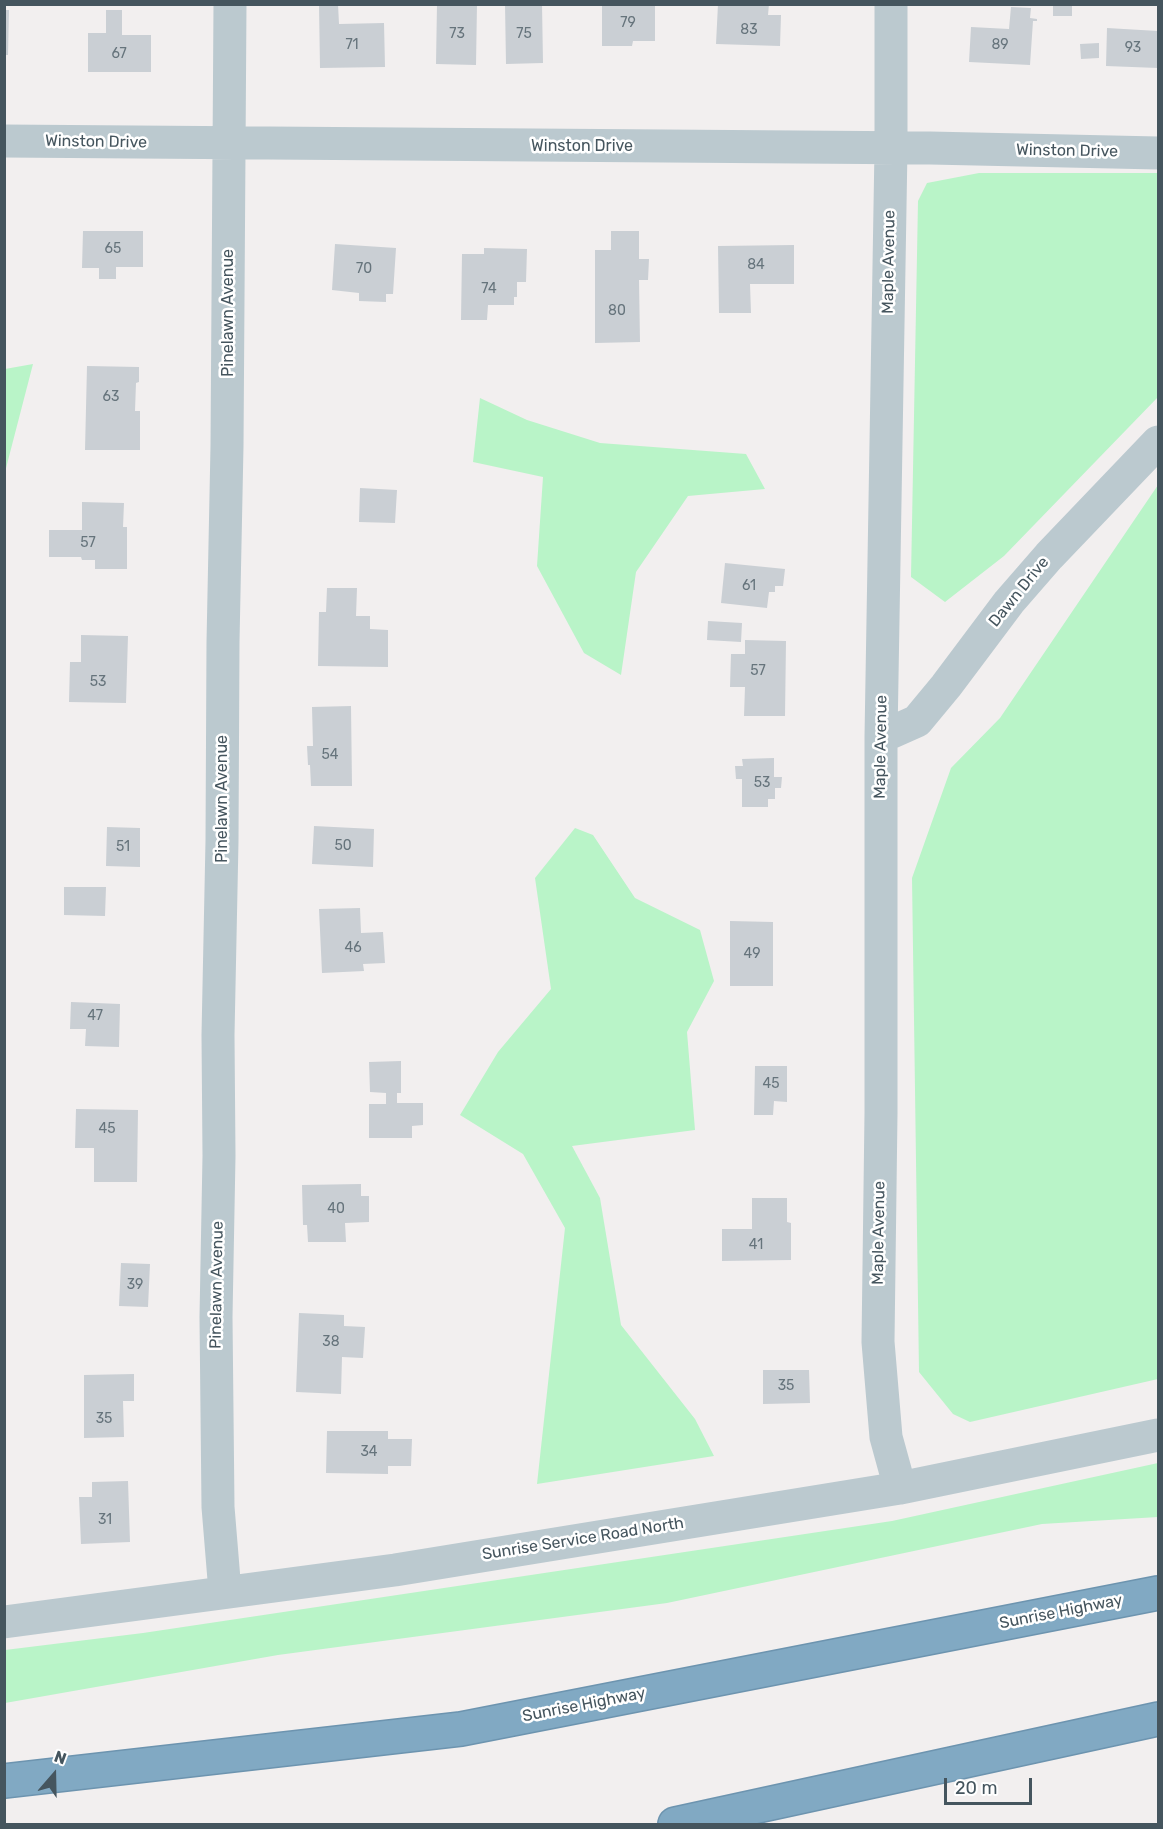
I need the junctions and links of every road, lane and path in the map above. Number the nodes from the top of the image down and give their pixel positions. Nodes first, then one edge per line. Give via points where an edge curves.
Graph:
1 (230, 4) edge
2 (891, 4) edge
3 (4, 141) edge
4 (230, 144) junction
5 (891, 148) junction
6 (1158, 153) edge
7 (1158, 442) edge
8 (881, 737) junction
9 (1158, 1435) edge
10 (900, 1488) junction
11 (225, 1593) junction
12 (1158, 1593) edge
13 (4, 1622) edge
14 (1158, 1719) edge
15 (4, 1781) edge
16 (675, 1824) edge

1 - 4 street, Pinelawn Avenue
2 - 5 street, Maple Avenue
3 - 4 street, Winston Drive
4 - 5 street, Winston Drive
4 - 11 street, Pinelawn Avenue via 216,1317 218,1507
5 - 6 street, Winston Drive
5 - 8 street, Maple Avenue
7 - 8 street, Dawn Drive via 1049,556 917,721
8 - 10 street, Maple Avenue via 878,1342 886,1437
9 - 10 street, Sunrise Service Road North
10 - 11 street, Sunrise Service Road North via 407,1568
11 - 13 street, Sunrise Service Road North
12 - 15 highway, Sunrise Highway via 461,1729
14 - 16 highway

